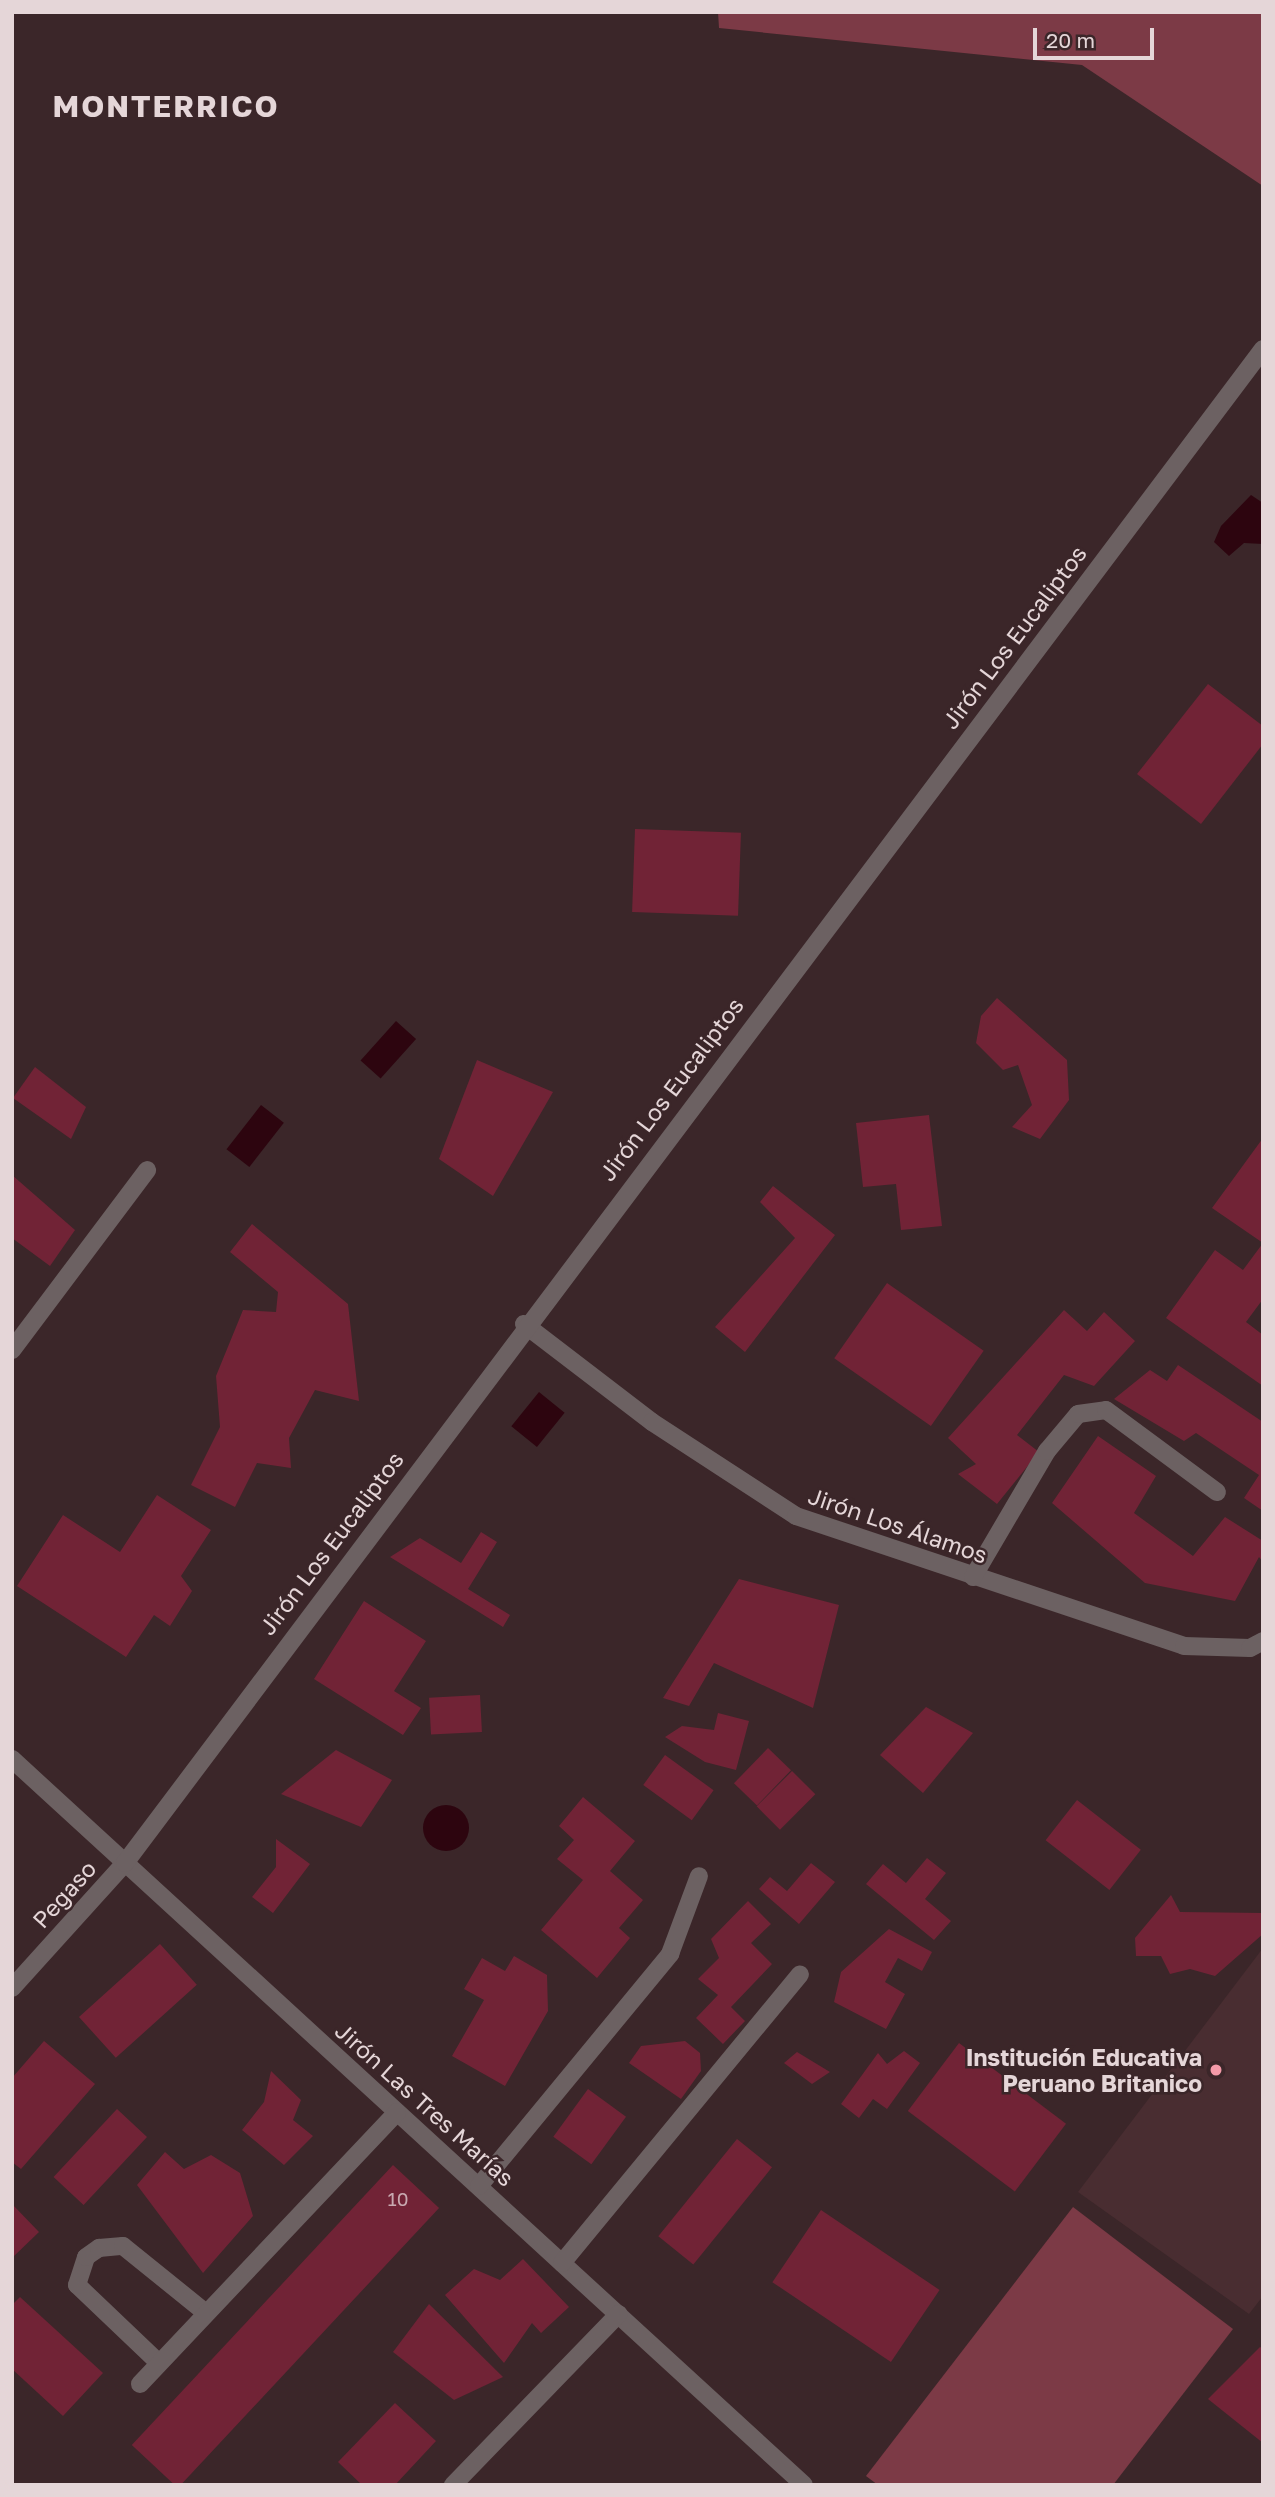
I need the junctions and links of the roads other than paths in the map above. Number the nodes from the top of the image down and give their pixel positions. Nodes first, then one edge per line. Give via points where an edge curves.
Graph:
1 (1263, 349) edge
2 (147, 1170) dead end
3 (524, 1324) junction
4 (12, 1350) edge
5 (1217, 1492) dead end
6 (973, 1577) junction
7 (1263, 1641) edge
8 (12, 1759) edge
9 (125, 1863) junction
10 (699, 1876) dead end
11 (800, 1975) dead end
12 (12, 1989) edge
13 (397, 2112) junction
14 (479, 2186) junction
15 (562, 2263) junction
16 (206, 2313) junction
17 (619, 2314) junction
18 (159, 2363) junction
19 (140, 2384) dead end
20 (453, 2485) edge
21 (804, 2485) edge

1 - 3 street, Jirón Los Eucaliptos
2 - 4 street
3 - 6 street, Jirón Los Álamos via 652,1422 796,1516
3 - 9 street, Jirón Los Eucaliptos
5 - 6 street via 1106,1410 1078,1414 1046,1451
6 - 7 street, Jirón Los Álamos via 1184,1646 1250,1648
8 - 9 street, Jirón Las Tres Marías
9 - 12 street, Pegaso
9 - 13 street, Jirón Las Tres Marías
10 - 14 street via 670,1954
11 - 15 street
13 - 14 street, Jirón Las Tres Marías
13 - 16 street
14 - 15 street, Jirón Las Tres Marías
15 - 17 street, Jirón Las Tres Marías
16 - 18 street
16 - 18 street via 123,2246 99,2248 86,2257 77,2285
17 - 20 street
17 - 21 street, Jirón Las Tres Marías
18 - 19 street

